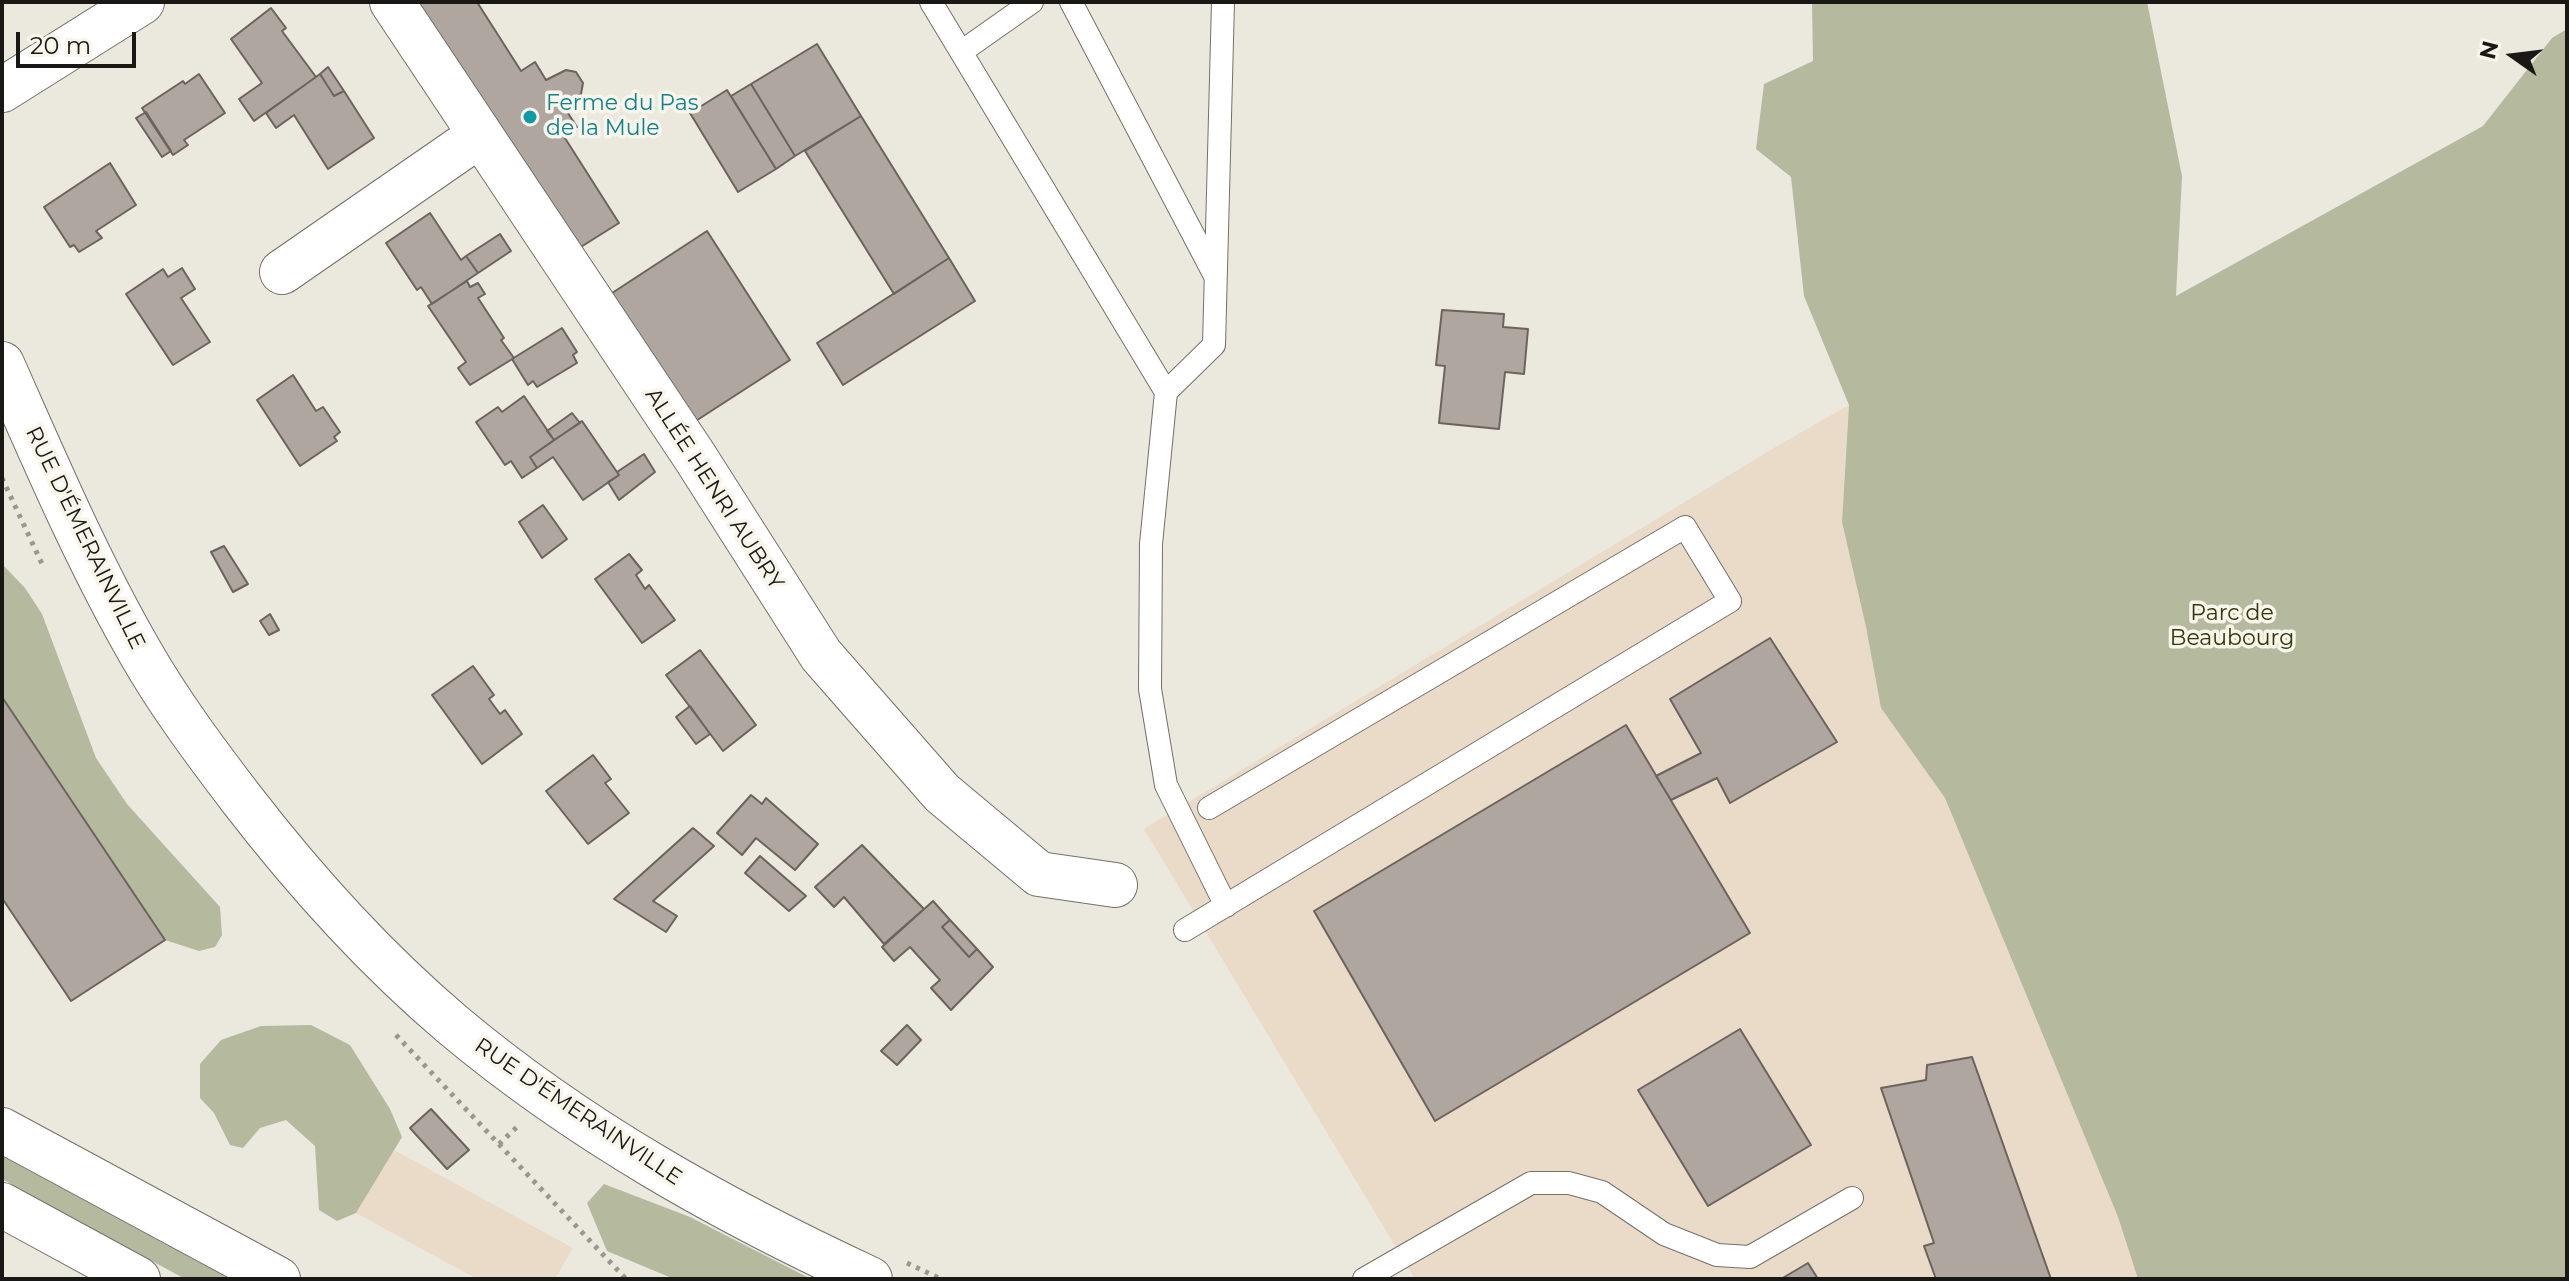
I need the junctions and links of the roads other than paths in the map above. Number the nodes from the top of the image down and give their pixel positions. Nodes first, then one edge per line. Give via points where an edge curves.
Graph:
1 (142, 2) edge
2 (392, 2) edge
3 (931, 2) edge
4 (1032, 2) edge
5 (1071, 2) edge
6 (1223, 2) edge
7 (961, 52) junction
8 (2, 90) edge
9 (480, 135) junction
10 (282, 272) dead end
11 (1215, 277) junction
12 (2, 364) edge
13 (1166, 392) junction
14 (1209, 808) dead end
15 (1115, 885) dead end
16 (1226, 906) junction
17 (1185, 930) dead end
18 (2, 1130) edge
19 (1852, 1198) dead end
20 (2, 1205) edge
21 (138, 1279) edge
22 (278, 1279) edge
23 (870, 1279) edge
24 (1364, 1279) edge

1 - 8 street
2 - 9 street, ALLÉE HENRI AUBRY
3 - 7 lane
4 - 7 lane
5 - 11 lane
6 - 11 lane
7 - 13 lane
9 - 10 street
9 - 15 street, ALLÉE HENRI AUBRY via 821,655 942,793 1039,874
11 - 13 lane via 1214,345
12 - 23 street, RUE D'ÉMERAINVILLE via 91,561 141,654 272,838 388,966 454,1026 634,1154 783,1239
13 - 16 lane via 1151,544 1150,689 1166,785
14 - 16 lane via 1685,527 1730,601
16 - 17 lane
18 - 22 street
19 - 24 lane via 1750,1257 1717,1255 1664,1234 1602,1192 1569,1183 1531,1183
20 - 21 street

